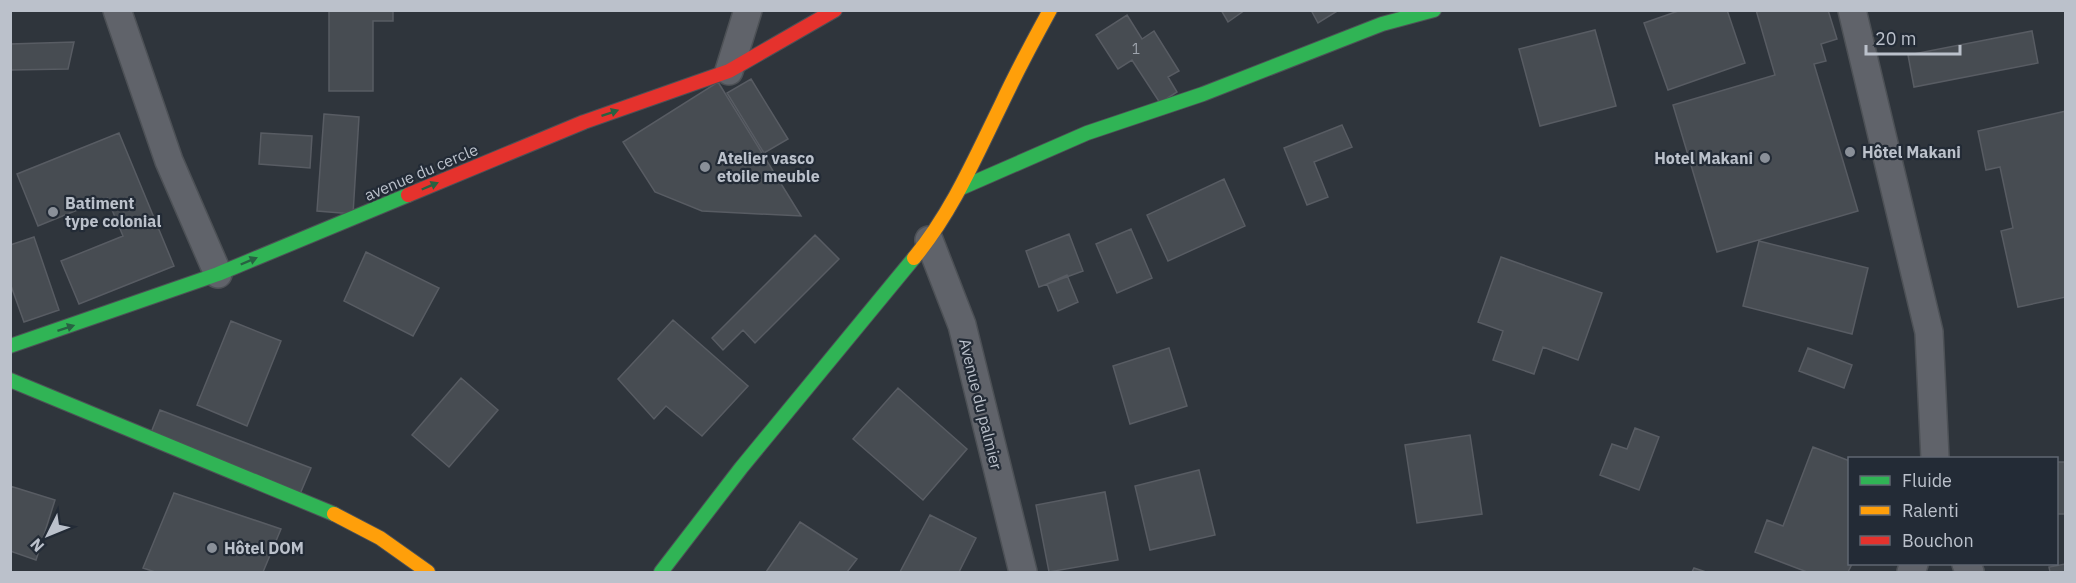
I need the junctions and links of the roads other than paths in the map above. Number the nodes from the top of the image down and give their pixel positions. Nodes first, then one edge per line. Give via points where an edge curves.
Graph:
1 (117, 10) edge
2 (748, 10) edge
3 (835, 10) edge
4 (1050, 10) edge
5 (1434, 10) edge
6 (1852, 10) edge
7 (729, 71) junction
8 (961, 188) junction
9 (929, 240) junction
10 (218, 274) junction
11 (10, 346) edge
12 (10, 380) edge
13 (1935, 457) edge
14 (428, 573) edge
15 (662, 573) edge
16 (1023, 573) edge

1 - 10 street via 169,161
2 - 7 street
3 - 7 street, avenue du cercle
4 - 8 street
5 - 8 street via 1382,24 1203,94 1087,133
6 - 13 street via 1929,332
10 -> 7 street, avenue du cercle via 584,122
8 - 9 street
9 - 15 street via 741,468
9 - 16 street, Avenue du palmier via 962,325
11 -> 10 street, avenue du cercle
12 - 14 street via 105,423 336,514 414,560

